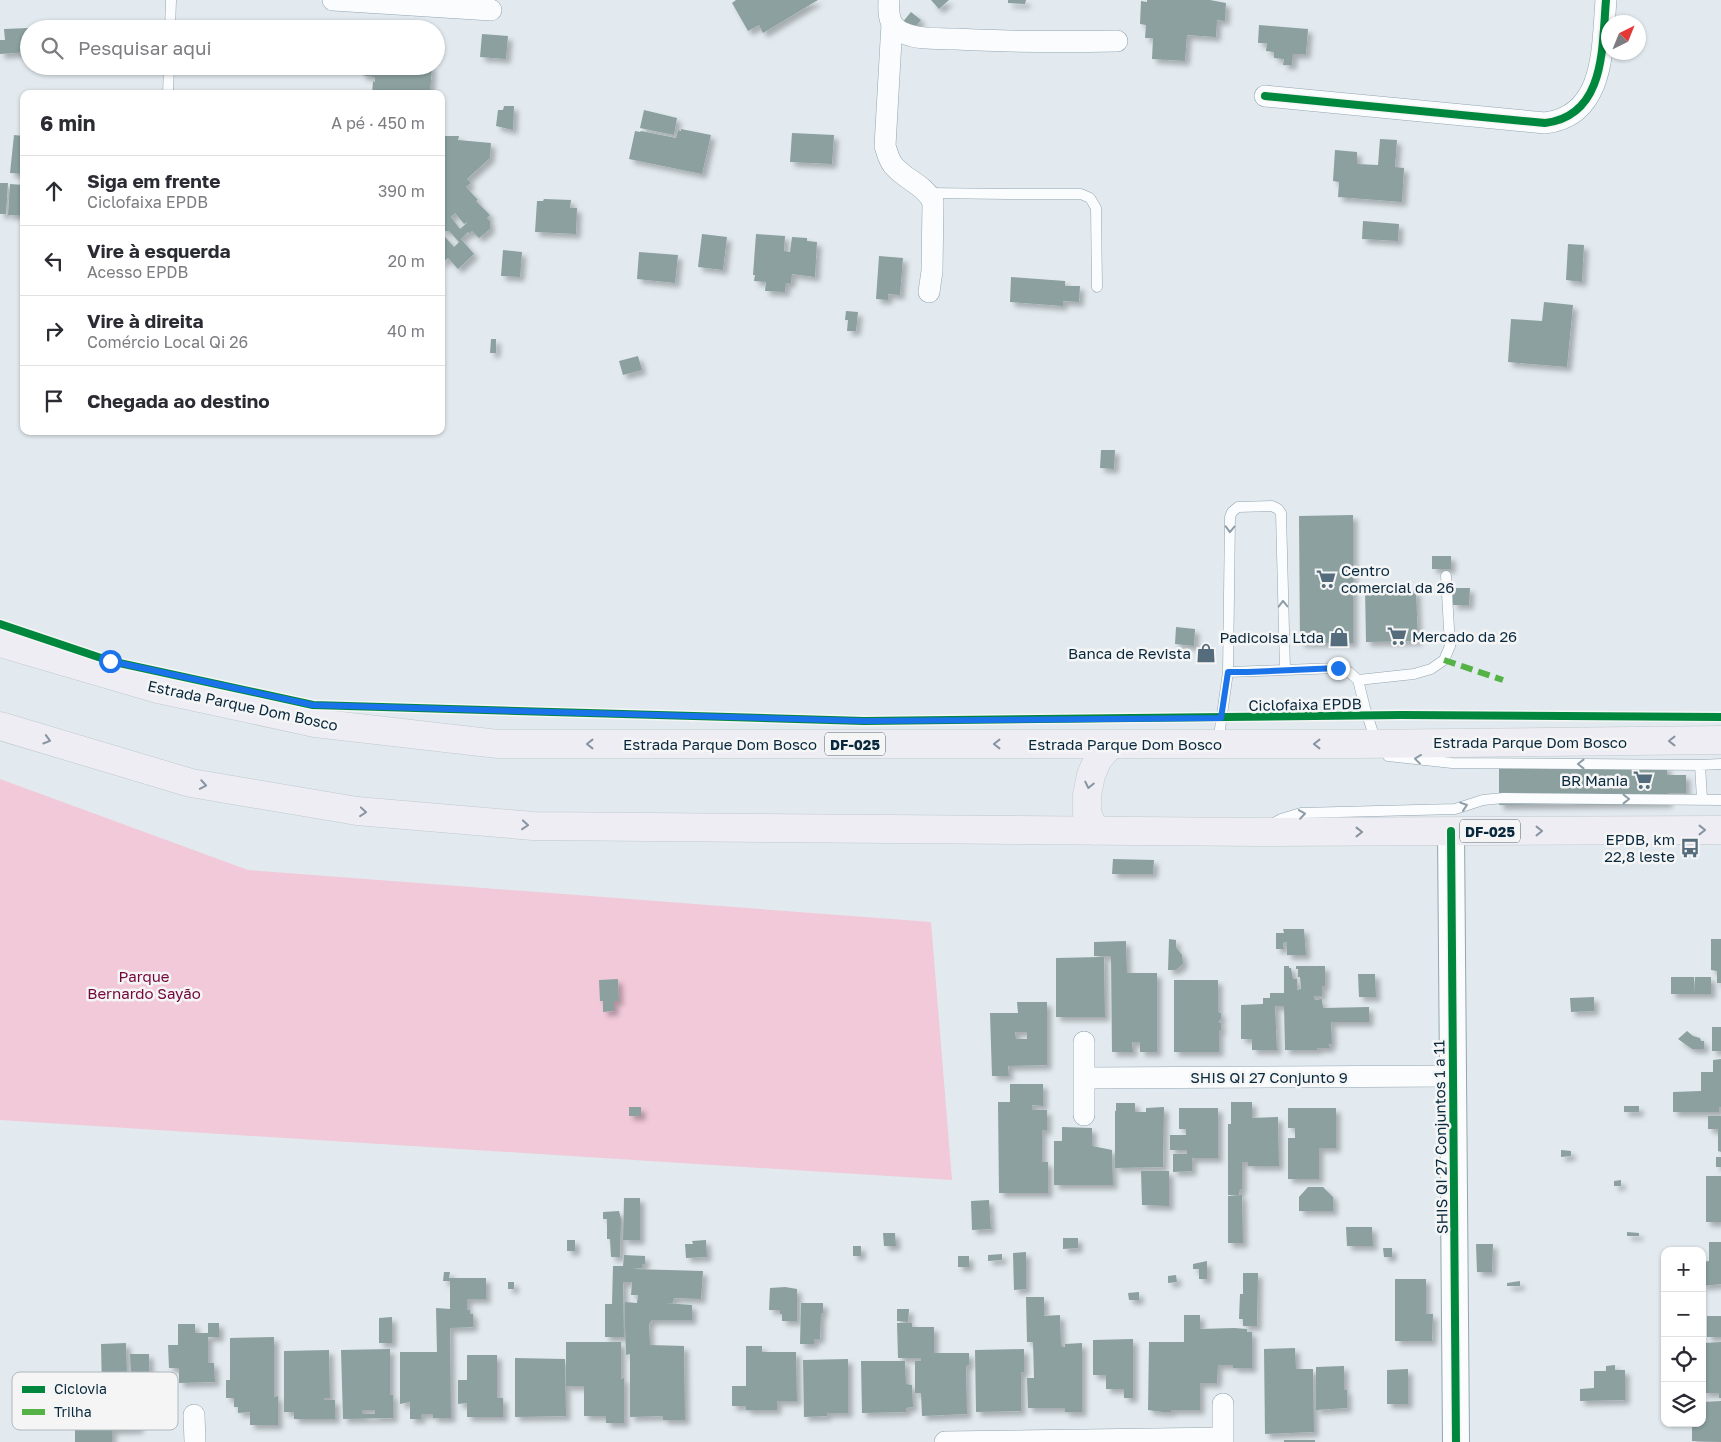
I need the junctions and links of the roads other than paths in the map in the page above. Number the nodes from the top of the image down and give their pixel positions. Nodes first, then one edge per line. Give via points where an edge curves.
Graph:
1 (171, 0) edge
2 (333, 0) edge
3 (889, 0) edge
4 (1606, 0) edge
5 (490, 10) dead end
6 (170, 20) edge
7 (892, 23) junction
8 (1117, 41) dead end
9 (169, 75) edge
10 (168, 90) edge
11 (1265, 96) dead end
12 (928, 193) junction
13 (1097, 288) dead end
14 (929, 292) dead end
15 (1446, 576) dead end
16 (0, 643) edge
17 (1285, 670) junction
18 (1228, 672) junction
19 (1358, 680) junction
20 (0, 726) edge
21 (1721, 740) edge
22 (1218, 743) junction
23 (1111, 744) junction
24 (1367, 744) junction
25 (1721, 764) edge
26 (1700, 765) junction
27 (1702, 799) junction
28 (1721, 800) edge
29 (1721, 830) edge
30 (1095, 831) junction
31 (1451, 831) junction
32 (1258, 832) junction
33 (1084, 1042) dead end
34 (1453, 1076) junction
35 (1084, 1078) junction
36 (1084, 1115) dead end
37 (1223, 1404) dead end
38 (194, 1416) dead end
39 (1223, 1440) edge
40 (195, 1442) edge
41 (945, 1442) edge
42 (1456, 1442) edge

1 - 6 lane
2 - 5 street
3 - 7 street via 888,15
4 - 11 street via 1596,83 1587,99 1573,113 1556,122
7 - 8 street via 901,32 917,37 1015,42
7 - 12 street via 885,146 892,163 901,173
9 - 10 lane
12 - 13 lane via 1081,194 1090,198 1096,208
12 - 14 street via 933,202
15 - 19 lane via 1450,646 1444,660 1431,669 1414,674
23 -> 16 main road, Estrada Parque Dom Bosco / DF-025 via 498,744 315,723 158,689
17 - 18 lane
17 -> 18 lane via 1281,513 1272,506 1238,507 1230,517
17 - 19 lane via 1338,668 1350,672
18 - 22 lane
19 - 24 lane via 1365,708
20 -> 30 main road, DF-025 via 191,783 356,811 533,826
21 -> 24 main road, Estrada Parque Dom Bosco / DF-025
22 - 23 main road, Estrada Parque Dom Bosco / DF-025
24 -> 22 main road, Estrada Parque Dom Bosco / DF-025
23 -> 30 main road via 1098,759 1087,795 1087,813
26 -> 24 lane via 1452,763 1388,756
25 - 26 lane
26 - 27 lane
27 - 28 lane
32 -> 27 lane via 1281,819 1302,813 1455,809 1483,800 1503,798
31 -> 29 main road, DF-025
30 - 32 main road, DF-025
32 -> 31 main road, DF-025
31 - 34 street, SHIS QI 27 Conjuntos 1 a 11
33 - 35 street
34 - 35 street, SHIS QI 27 Conjunto 9
34 - 42 street, SHIS QI 27 Conjuntos 1 a 11
35 - 36 street
37 - 39 street
38 - 40 street
39 - 41 street

